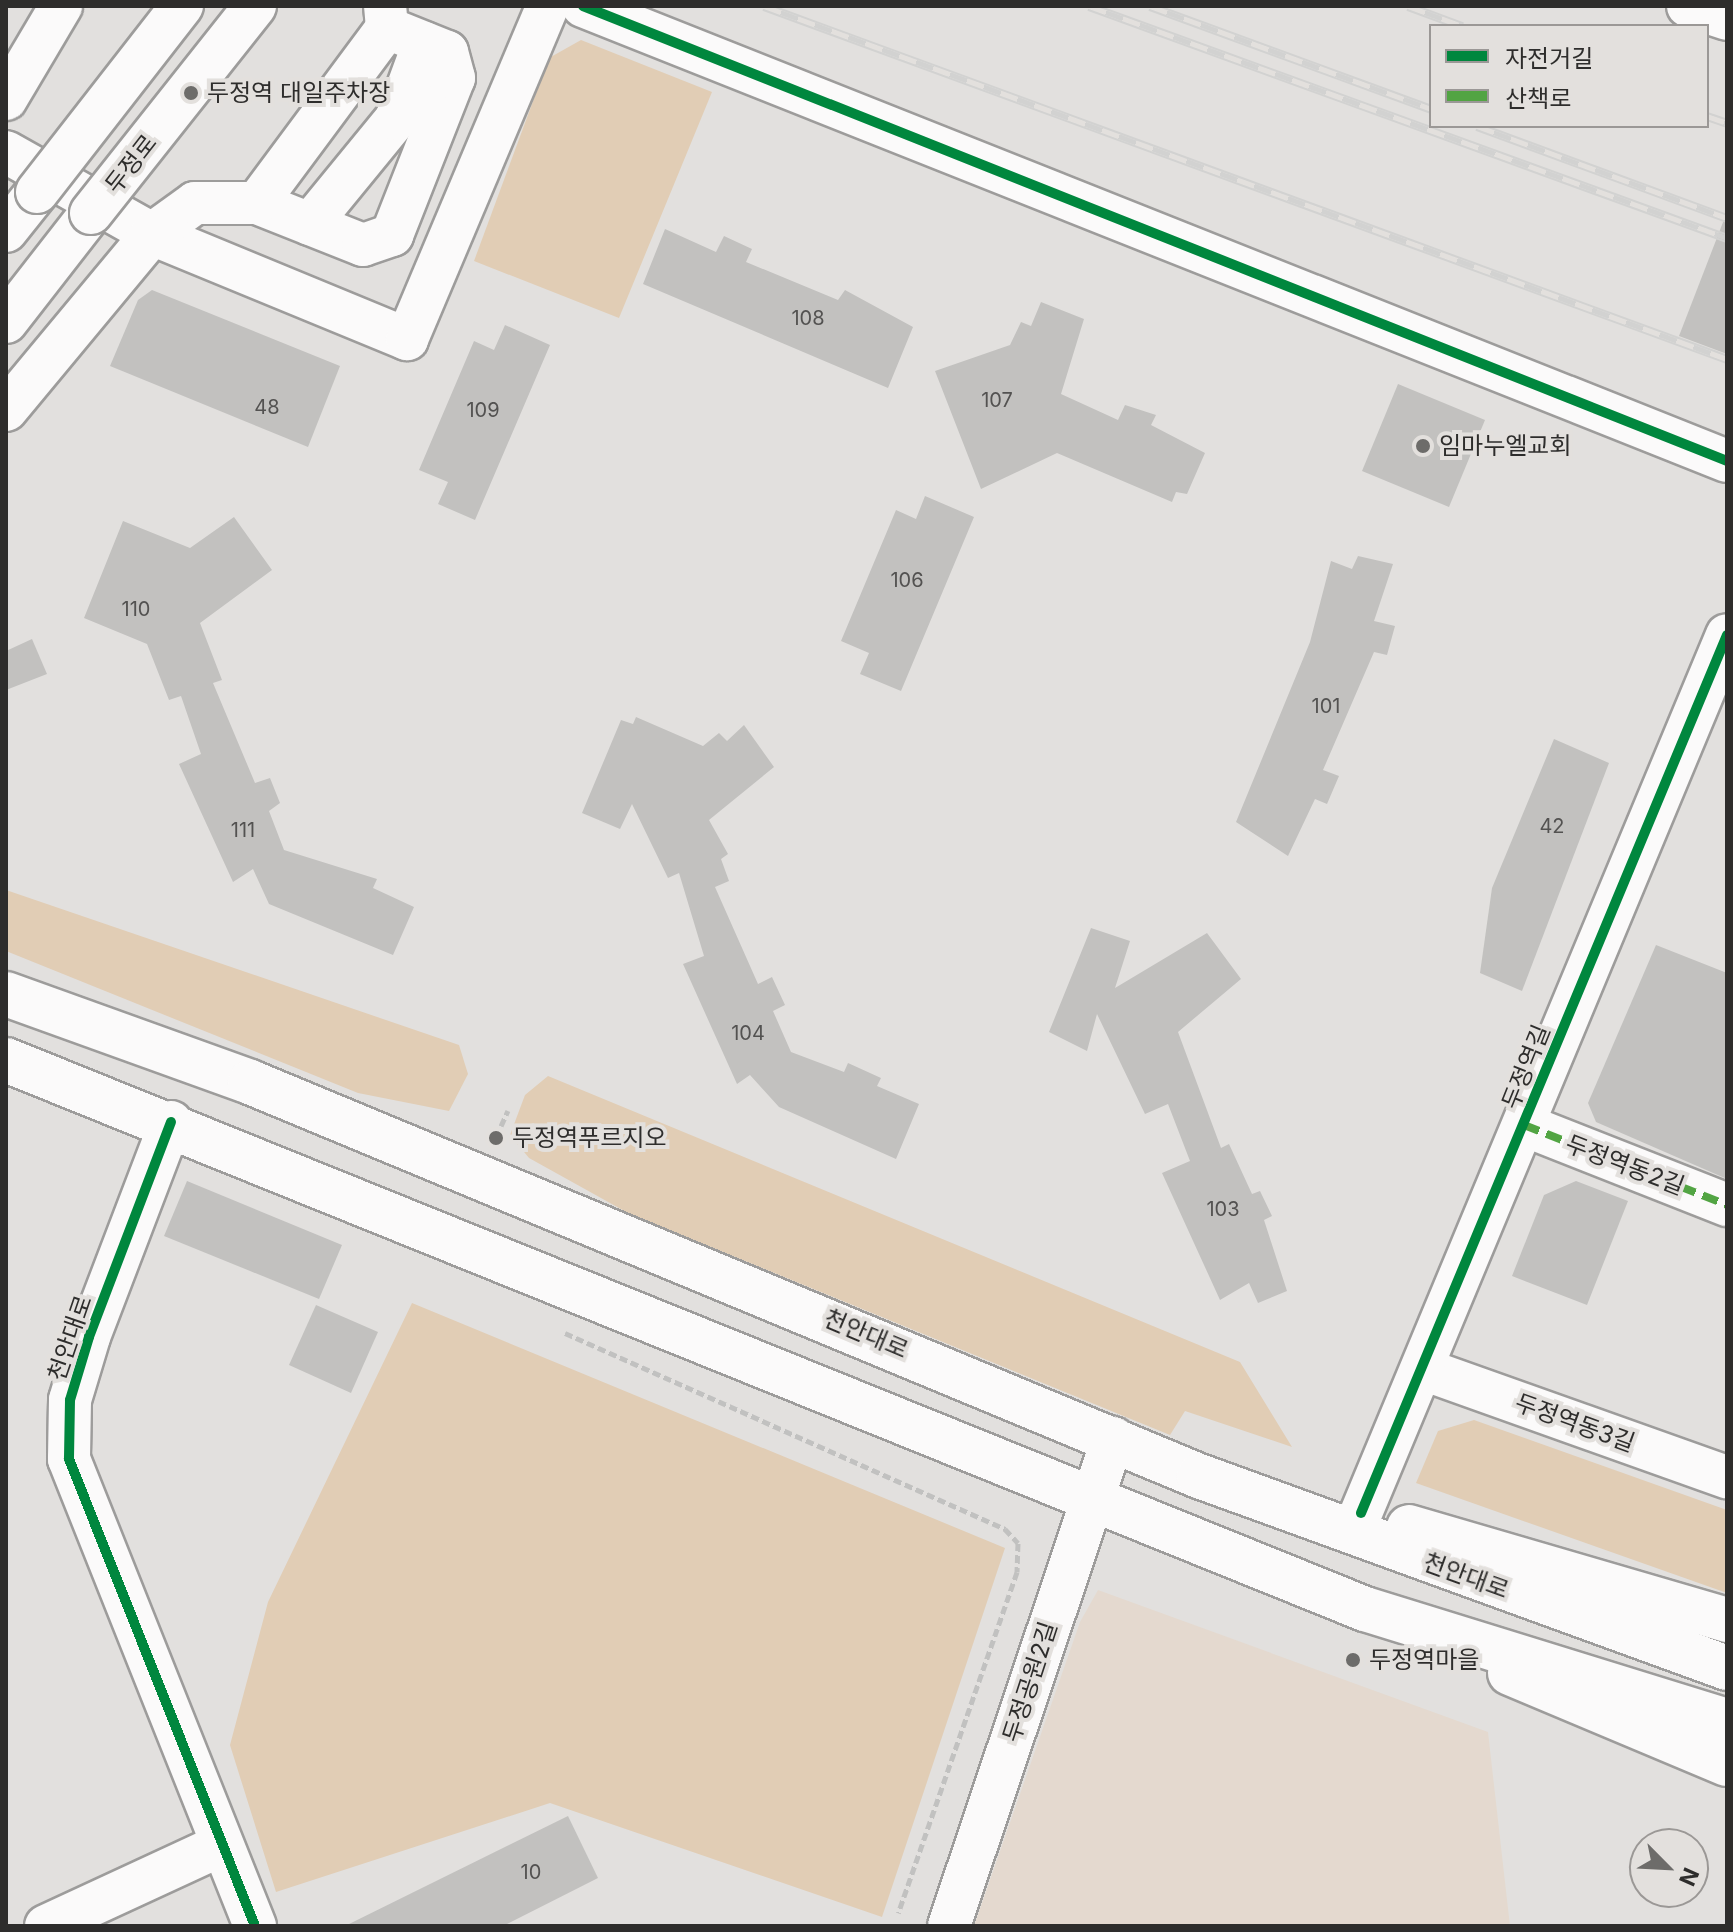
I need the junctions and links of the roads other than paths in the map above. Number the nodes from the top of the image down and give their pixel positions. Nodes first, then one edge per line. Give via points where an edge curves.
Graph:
1 (61, 6) edge
2 (182, 6) edge
3 (255, 6) edge
4 (548, 6) edge
5 (583, 6) edge
6 (1688, 6) edge
7 (1727, 19) edge
8 (399, 26) edge
9 (6, 99) edge
10 (6, 152) edge
11 (257, 203) junction
12 (310, 224) junction
13 (6, 231) edge
14 (152, 234) junction
15 (6, 322) edge
16 (6, 410) edge
17 (1727, 461) edge
18 (1727, 635) edge
19 (6, 994) edge
20 (6, 1060) edge
21 (171, 1122) junction
22 (1524, 1125) junction
23 (1727, 1205) edge
24 (1423, 1369) junction
25 (1113, 1438) junction
26 (1727, 1477) edge
27 (1257, 1499) junction
28 (1092, 1500) junction
29 (1361, 1513) junction
30 (1365, 1609) junction
31 (1727, 1620) edge
32 (1727, 1668) edge
33 (1727, 1721) edge
34 (1727, 1764) edge
35 (219, 1846) junction
36 (46, 1926) edge
37 (255, 1926) edge
38 (949, 1926) edge

1 - 9 street
2 - 13 street, bridge
3 - 15 street, 두정로, bridge
4 - 14 street via 407,339
5 - 17 street
6 - 7 street
8 - 11 street
8 - 12 street via 396,119
8 - 12 street via 447,52 454,78 392,235 363,245
10 - 14 street
11 - 12 street
11 - 14 street via 195,203
14 - 16 street
18 - 22 street, 두정역길
19 - 25 main road, 천안대로 via 264,1087
20 - 21 main road
21 - 28 main road
21 - 35 street, 천안대로 via 89,1337 70,1400 69,1459
22 - 23 street, 두정역동2길
22 - 24 street, 두정역길
24 - 26 street, 두정역동3길
24 - 29 street, 두정역길
25 - 27 main road, 천안대로
25 - 28 street, 두정공원2길
27 - 29 main road
27 - 32 main road, 천안대로
28 - 30 main road
28 - 38 street, 두정공원2길
29 - 31 main road
30 - 33 main road
30 - 34 main road
35 - 36 street
35 - 37 street, 천안대로

